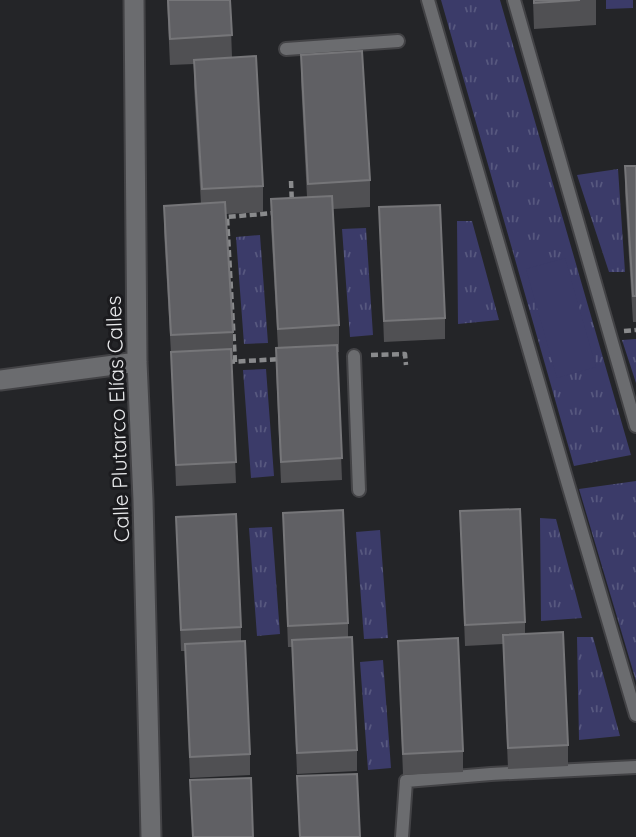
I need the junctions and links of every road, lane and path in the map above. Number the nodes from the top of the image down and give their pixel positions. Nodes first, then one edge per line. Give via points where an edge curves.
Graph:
1 (134, 0) edge
2 (428, 0) edge
3 (513, 0) edge
4 (398, 41) dead end
5 (286, 49) dead end
6 (291, 181) dead end
7 (292, 211) edge
8 (285, 213) edge
9 (354, 356) joint
10 (288, 359) edge
11 (137, 362) junction
12 (222, 362) edge
13 (235, 362) junction
14 (405, 365) dead end
15 (0, 380) edge
16 (636, 426) edge
17 (359, 490) dead end
18 (636, 715) edge
19 (636, 767) edge
20 (151, 837) edge
21 (402, 837) edge

1 - 11 street, Calle Plutarco Elías Calles
2 - 18 lane
3 - 16 lane
4 - 5 lane
6 - 7 path
8 - 13 path via 227,217
9 - 14 path via 405,354
9 - 17 lane
10 - 13 path
11 - 15 street
11 - 20 street, Calle Plutarco Elías Calles
12 - 13 path
19 - 21 lane via 406,781

